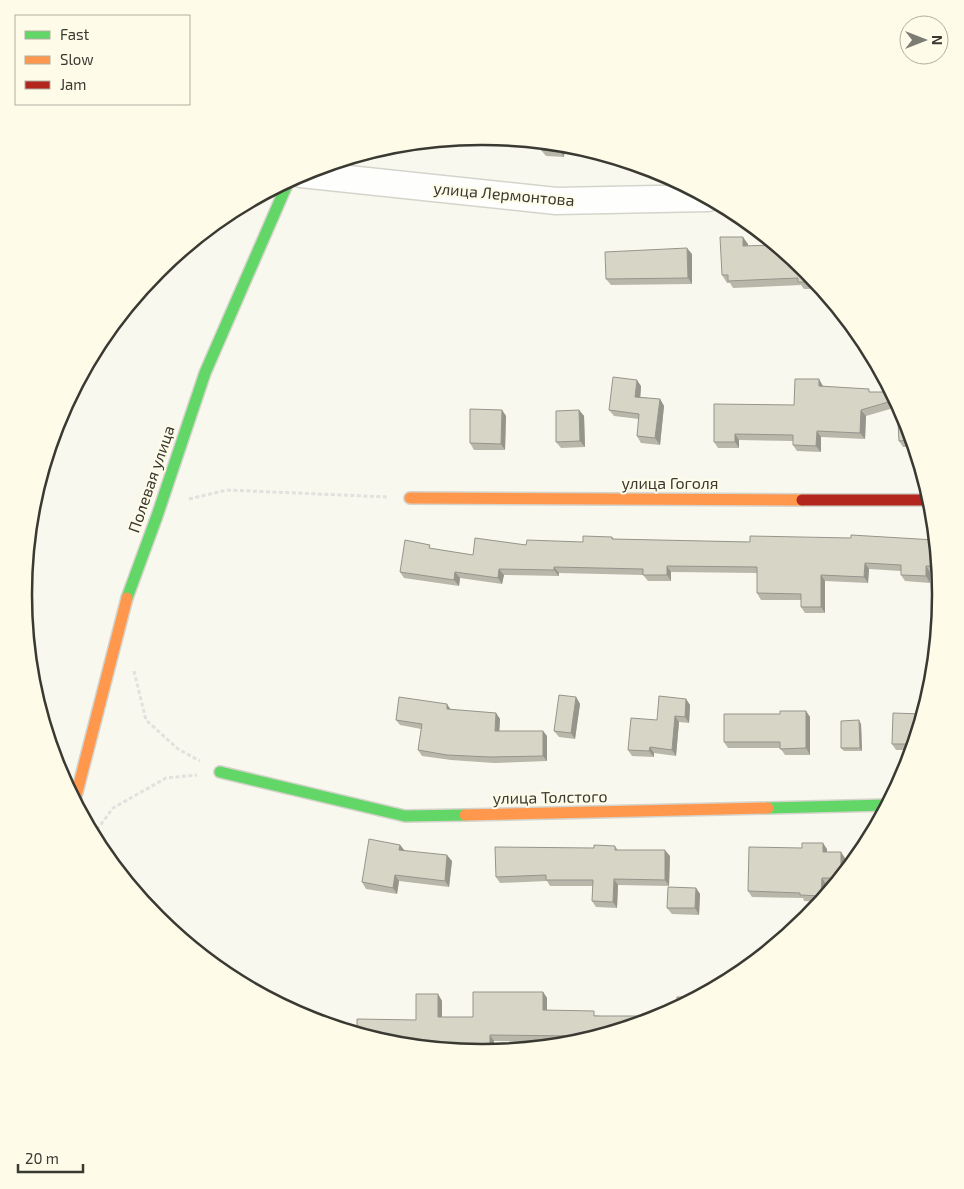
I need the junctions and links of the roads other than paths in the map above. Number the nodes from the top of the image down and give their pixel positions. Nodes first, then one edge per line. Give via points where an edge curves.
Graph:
1 (319, 176) edge
2 (285, 190) edge
3 (694, 198) edge
4 (410, 498) road end
5 (921, 500) edge
6 (220, 772) road end
7 (77, 789) edge
8 (878, 805) edge

1 - 3 street, улица Лермонтова via 556,201
2 - 7 street, Полевая улица via 205,373 130,586
4 - 5 street, улица Гоголя
6 - 8 street, улица Толстого via 405,816

